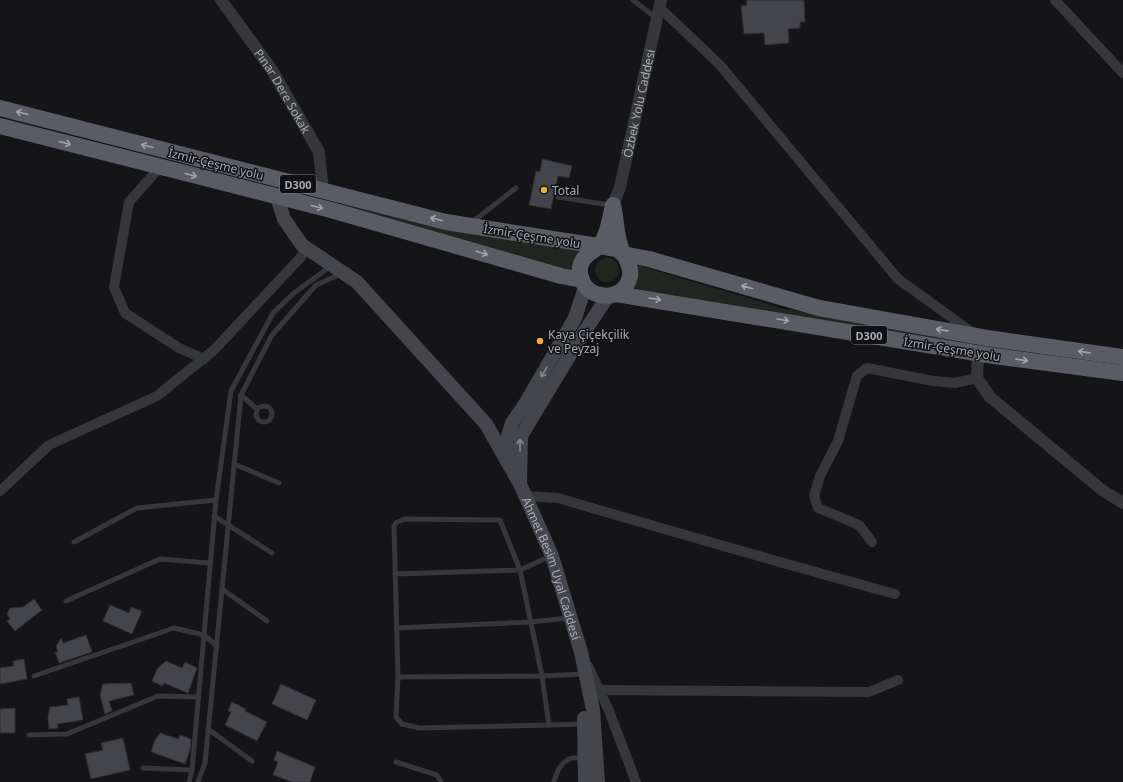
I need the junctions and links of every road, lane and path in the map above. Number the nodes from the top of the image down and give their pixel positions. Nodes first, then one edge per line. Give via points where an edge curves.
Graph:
1 (221, 0) edge
2 (633, 0) edge
3 (1055, 0) edge
4 (659, 9) edge
5 (1123, 73) edge
6 (0, 108) edge
7 (0, 126) edge
8 (160, 167) junction
9 (516, 188) dead end
10 (323, 191) junction
11 (277, 197) junction
12 (558, 197) dead end
13 (613, 205) junction
14 (468, 225) junction
15 (599, 246) junction
16 (307, 248) junction
17 (623, 254) junction
18 (338, 269) junction
19 (584, 284) junction
20 (612, 295) junction
21 (978, 336) junction
22 (978, 353) junction
23 (1123, 357) edge
24 (204, 359) junction
25 (1123, 373) edge
26 (977, 378) junction
27 (241, 396) junction
28 (257, 409) dead end
29 (234, 464) junction
30 (279, 483) dead end
31 (523, 490) junction
32 (0, 491) edge
33 (216, 500) junction
34 (1123, 503) edge
35 (214, 516) junction
36 (228, 524) junction
37 (74, 542) dead end
38 (872, 542) dead end
39 (272, 553) dead end
40 (552, 556) junction
41 (210, 562) junction
42 (520, 570) junction
43 (395, 574) junction
44 (222, 589) junction
45 (895, 594) dead end
46 (66, 601) dead end
47 (571, 618) junction
48 (267, 621) dead end
49 (530, 622) junction
50 (396, 628) junction
51 (204, 635) junction
52 (217, 646) junction
53 (581, 652) junction
54 (582, 674) junction
55 (34, 676) dead end
56 (542, 676) junction
57 (398, 677) junction
58 (898, 680) dead end
59 (599, 690) junction
60 (198, 698) junction
61 (584, 724) junction
62 (549, 725) junction
63 (208, 729) junction
64 (29, 735) dead end
65 (252, 761) dead end
66 (586, 761) junction
67 (396, 762) dead end
68 (143, 768) dead end
69 (192, 770) junction
70 (189, 782) edge
71 (198, 782) edge
72 (441, 782) edge
73 (554, 782) edge
74 (585, 782) edge
75 (598, 782) edge
76 (636, 782) edge

1 - 10 street, Pınar Dere Sokak via 272,70 319,152
2 - 4 lane
3 - 5 street
4 - 13 street, Özbek Yolu Caddesi via 620,187
4 - 21 street via 720,65 898,279
10 -> 6 highway, İzmir-Çeşme yolu / D300
7 -> 8 highway, İzmir-Çeşme yolu / D300
8 -> 11 highway, İzmir-Çeşme yolu / D300
8 - 24 street via 129,202 114,288 125,313 179,348
9 - 14 lane
14 -> 10 highway, İzmir-Çeşme yolu / D300 via 446,222
11 - 16 main road via 284,219 302,245
11 -> 19 highway, İzmir-Çeşme yolu / D300 via 414,233
12 - 13 lane
13 - 15 highway via 606,233
13 - 17 highway
14 - 15 highway, İzmir-Çeşme yolu / D300
15 - 17 highway, D300 via 617,249
15 - 19 highway via 589,252 582,262 580,274
16 - 18 main road
16 - 24 street
17 - 20 highway via 630,268 630,276 627,284
21 -> 17 highway, İzmir-Çeşme yolu / D300 via 820,308 649,259
18 - 27 lane via 316,285 272,335
18 - 31 main road via 357,282 486,424
18 - 33 lane via 294,293 274,313 231,391
19 - 20 highway, D300 via 592,293
19 -> 31 main road via 575,318 526,404 512,423 506,442
20 -> 22 highway, İzmir-Çeşme yolu / D300
31 -> 20 main road via 520,436 579,340
23 -> 21 highway, İzmir-Çeşme yolu / D300
22 -> 25 highway, İzmir-Çeşme yolu / D300
22 - 26 street
24 - 32 street via 157,396 49,444
26 - 34 street via 990,397 1102,490
26 - 38 street via 955,383 933,382 867,368 857,376 838,441 820,476 814,496 818,508 859,525
27 - 28 lane
27 - 29 lane
29 - 30 lane
29 - 36 lane
31 - 40 main road, Ahmet Besim Uyal Caddesi
31 - 45 street
33 - 35 lane
33 - 37 lane via 137,508
35 - 36 lane
35 - 41 lane
36 - 39 lane
36 - 44 lane
40 - 42 lane
40 - 47 main road, Ahmet Besim Uyal Caddesi
41 - 46 lane via 160,559
41 - 51 lane
42 - 43 lane
42 - 43 lane via 500,520 405,519 394,526
42 - 49 lane
43 - 50 lane
44 - 48 lane
44 - 52 lane
47 - 49 lane
47 - 53 main road, Ahmet Besim Uyal Caddesi
49 - 50 lane
49 - 56 lane
50 - 57 lane
51 - 52 lane
51 - 55 lane via 174,628
51 - 60 lane
52 - 63 lane
53 - 54 main road, Ahmet Besim Uyal Caddesi
53 - 59 street
53 - 75 main road, Ahmet Besim Uyal Caddesi via 593,710
54 - 56 lane
54 - 61 main road, Ahmet Besim Uyal Caddesi
56 - 57 lane
56 - 62 lane
57 - 62 lane via 396,717 402,724 419,728
58 - 59 street via 869,692
59 - 76 street
60 - 64 lane via 158,696 67,734
60 - 69 lane
61 - 62 lane
61 - 66 main road, Ahmet Besim Uyal Caddesi
63 - 65 lane
63 - 71 lane via 205,763
66 - 73 lane via 578,757 565,761 556,771
66 - 74 main road, Ahmet Besim Uyal Caddesi
67 - 72 lane via 437,775
68 - 69 lane
69 - 70 lane

